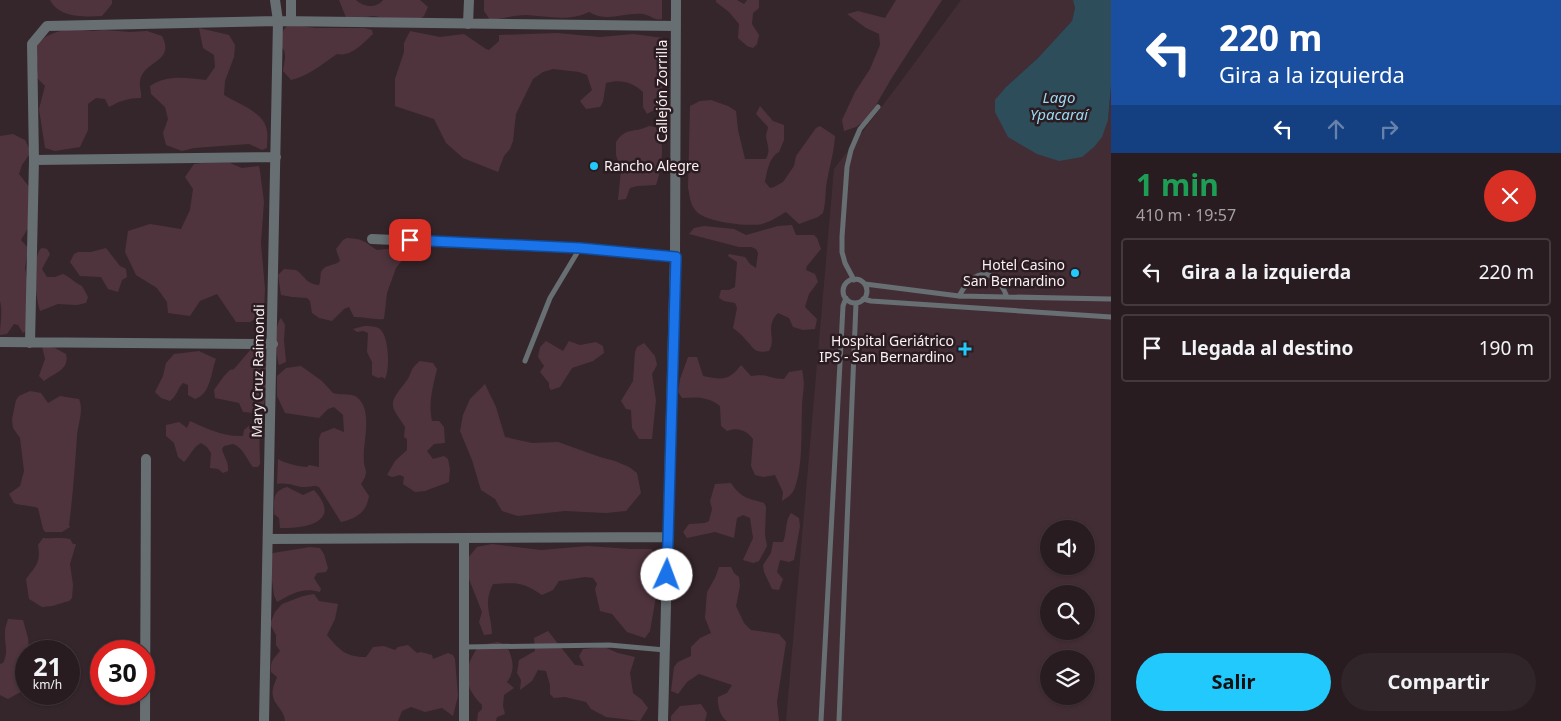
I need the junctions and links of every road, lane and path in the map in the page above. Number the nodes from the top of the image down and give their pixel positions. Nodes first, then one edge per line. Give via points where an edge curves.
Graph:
1 (275, 0) edge
2 (291, 0) edge
3 (469, 0) edge
4 (676, 0) edge
5 (278, 21) junction
6 (291, 21) junction
7 (468, 24) junction
8 (676, 26) junction
9 (878, 107) dead end
10 (276, 157) junction
11 (34, 160) junction
12 (372, 239) dead end
13 (580, 248) junction
14 (676, 257) junction
15 (854, 280) junction
16 (865, 284) junction
17 (959, 296) junction
18 (1007, 297) junction
19 (846, 298) junction
20 (863, 299) junction
21 (1111, 299) edge
22 (856, 303) junction
23 (1111, 317) edge
24 (0, 342) edge
25 (30, 343) junction
26 (273, 344) junction
27 (525, 361) dead end
28 (146, 459) dead end
29 (668, 537) junction
30 (464, 538) junction
31 (268, 539) junction
32 (464, 647) junction
33 (665, 650) junction
34 (144, 721) edge
35 (264, 721) edge
36 (464, 721) edge
37 (663, 721) edge
38 (821, 721) edge
39 (839, 721) edge

1 - 5 street, Mary Cruz Raimondi
2 - 6 street
3 - 7 street
4 - 8 street, Callejón Zorrilla
5 - 6 street
5 - 10 street, Mary Cruz Raimondi
5 - 11 street via 47,26 32,44
6 - 7 street
7 - 8 street
8 - 14 street, Callejón Zorrilla
9 - 15 lane via 860,130 850,150 847,167 842,252
10 - 11 street
10 - 26 street, Mary Cruz Raimondi
11 - 25 street
12 - 13 street
13 - 14 street
13 - 27 lane via 550,298
14 - 29 street, Callejón Zorrilla
15 - 16 lane
15 - 19 lane via 845,286
16 - 17 lane
16 - 20 lane via 867,292
17 - 18 lane
17 - 18 lane via 970,280 991,275 998,279
18 - 21 lane
19 - 22 lane
19 - 38 lane via 842,306
20 - 22 lane
20 - 23 lane
22 - 39 lane
24 - 25 street
25 - 26 street
26 - 31 street, Mary Cruz Raimondi
28 - 34 street
29 - 30 street
29 - 33 street, Callejón Zorrilla
30 - 31 street
30 - 32 street
31 - 35 street, Mary Cruz Raimondi
32 - 33 lane via 609,645
32 - 36 street
33 - 37 street, Callejón Zorrilla

